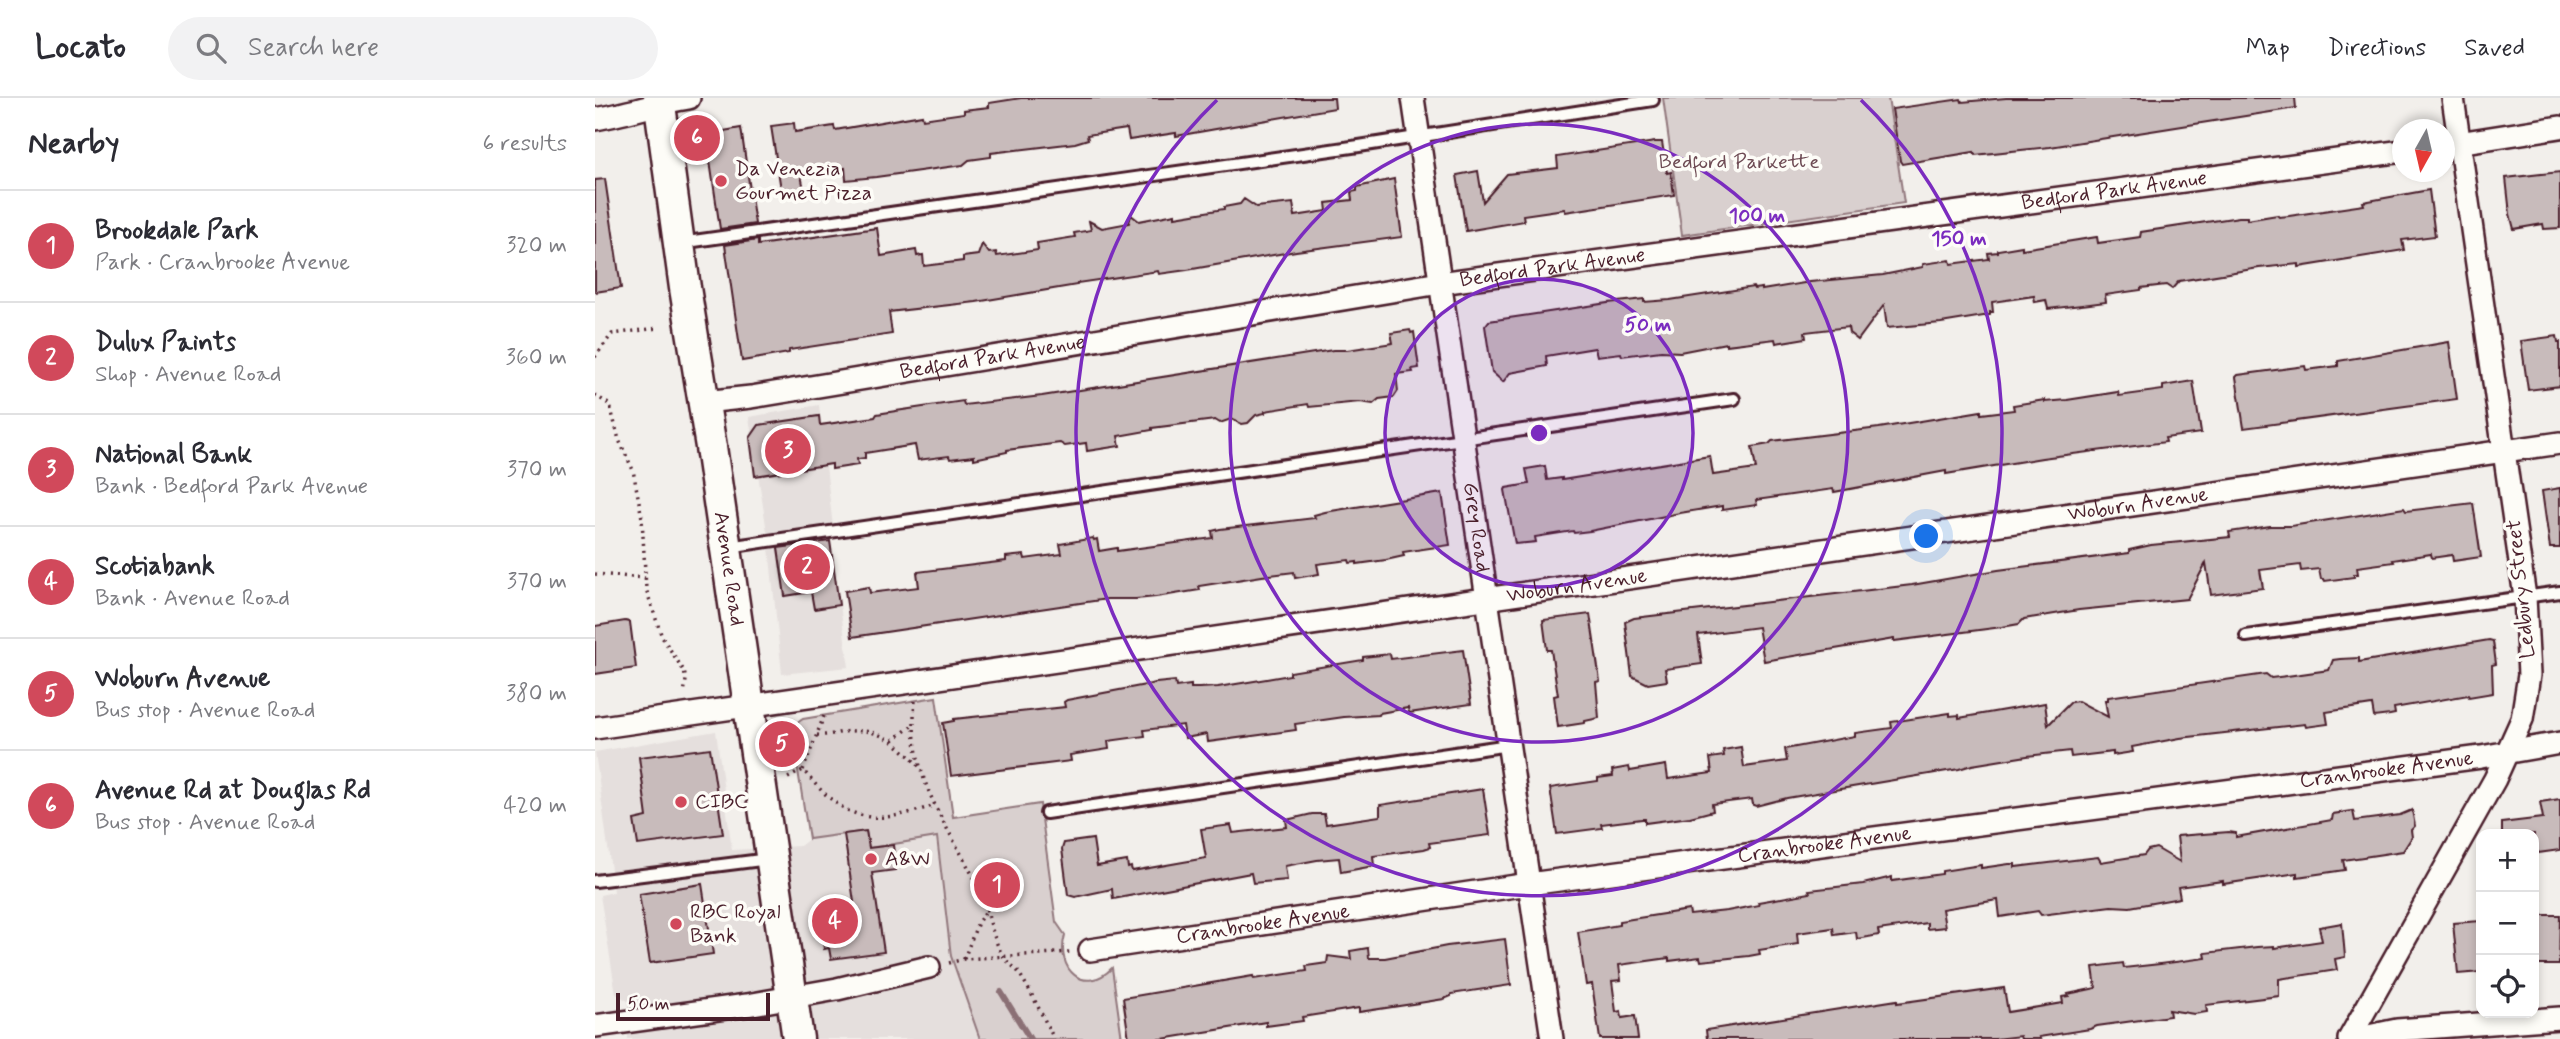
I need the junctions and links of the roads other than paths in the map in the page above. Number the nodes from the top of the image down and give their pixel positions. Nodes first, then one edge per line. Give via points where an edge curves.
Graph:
1 (689, 98) edge
2 (1413, 98) edge
3 (2453, 98) edge
4 (660, 100) edge
5 (1653, 100) dead end
6 (595, 119) edge
7 (2453, 119) edge
8 (2560, 127) edge
9 (1419, 137) junction
10 (2455, 143) edge
11 (2392, 152) edge
12 (2455, 161) edge
13 (679, 243) junction
14 (1440, 284) junction
15 (1734, 399) dead end
16 (704, 402) junction
17 (1464, 439) junction
18 (2560, 443) edge
19 (2504, 451) junction
20 (725, 547) junction
21 (2560, 592) edge
22 (2525, 597) junction
23 (1488, 598) junction
24 (2246, 636) dead end
25 (748, 706) junction
26 (595, 728) edge
27 (2560, 743) edge
28 (1509, 745) junction
29 (2507, 752) junction
30 (1046, 813) dead end
31 (771, 859) junction
32 (595, 881) edge
33 (1529, 884) junction
34 (1090, 950) road end
35 (929, 967) road end
36 (792, 997) junction
37 (2560, 1018) edge
38 (595, 1027) edge
39 (798, 1039) edge
40 (1552, 1039) edge
41 (2352, 1039) edge

1 - 4 street
2 - 9 street, Grey Road
3 - 7 street, Ledbury Street
4 - 6 street via 626,115
4 - 13 main road, Avenue Road
5 - 9 lane
8 - 10 street
9 - 13 lane
9 - 14 street, Grey Road
11 - 14 street, Bedford Park Avenue
12 - 19 street, Ledbury Street
13 - 16 main road, Avenue Road
14 - 16 street, Bedford Park Avenue
14 - 17 street, Grey Road
15 - 17 lane
16 - 20 main road, Avenue Road
17 - 20 lane
17 - 23 street, Grey Road
18 - 19 street, Woburn Avenue
19 - 22 street, Ledbury Street
19 - 23 street, Woburn Avenue
20 - 25 main road, Avenue Road
21 - 22 lane
22 - 24 lane
22 - 29 street, Ledbury Street via 2527,696
23 - 25 street, Woburn Avenue
23 - 28 street, Grey Road
25 - 26 street, Woburn Avenue
25 - 31 main road, Avenue Road
27 - 29 street, Cranbrooke Avenue
28 - 30 lane
28 - 33 street, Grey Road
29 - 33 street, Cranbrooke Avenue
29 - 41 street, Ledbury Street
31 - 32 lane
31 - 36 main road, Avenue Road
33 - 34 street, Cranbrooke Avenue
33 - 40 street, Grey Road
35 - 36 street
36 - 38 street
36 - 39 main road, Avenue Road
37 - 41 street via 2397,1030

